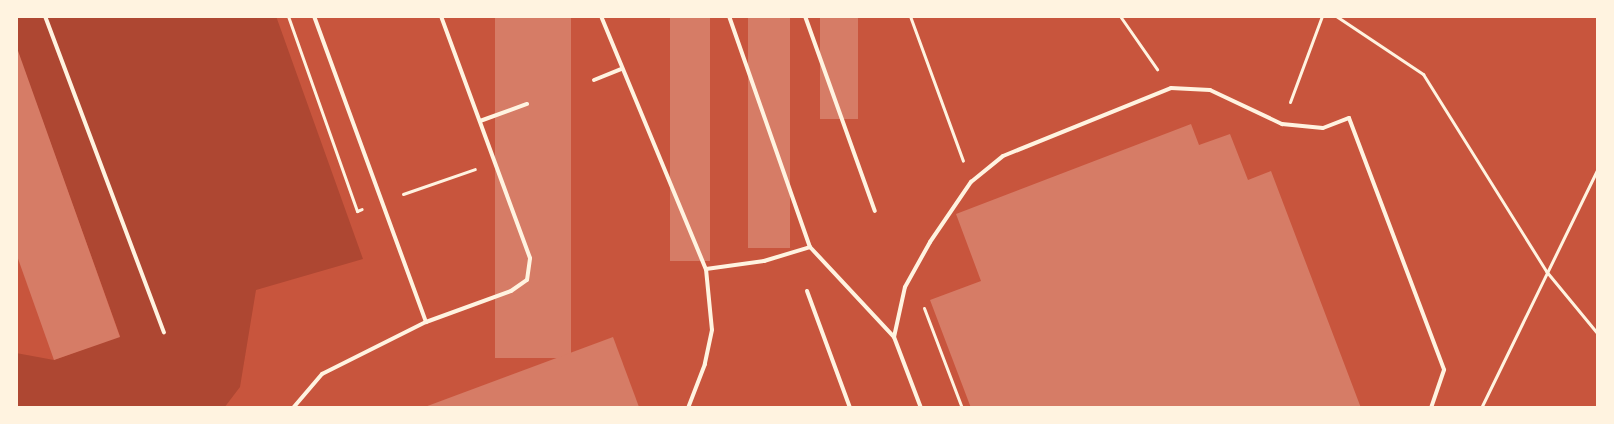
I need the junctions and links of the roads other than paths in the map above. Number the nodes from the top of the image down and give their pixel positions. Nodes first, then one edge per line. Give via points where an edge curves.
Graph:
1 (45, 16) edge
2 (314, 16) edge
3 (441, 16) edge
4 (601, 16) edge
5 (729, 16) edge
6 (806, 16) edge
7 (621, 69) junction
8 (594, 80) dead end
9 (527, 104) dead end
10 (480, 121) junction
11 (875, 211) dead end
12 (810, 247) junction
13 (706, 269) junction
14 (807, 291) dead end
15 (426, 322) junction
16 (164, 332) dead end
17 (894, 337) junction
18 (293, 408) edge
19 (688, 408) edge
20 (850, 408) edge
21 (921, 408) edge
22 (1431, 408) edge

1 - 16 lane
2 - 15 lane
3 - 10 lane
4 - 7 lane
5 - 12 lane
6 - 11 lane
7 - 8 lane
7 - 13 lane
9 - 10 lane
10 - 15 lane via 530,258 527,280 512,291
12 - 13 lane via 764,261
12 - 17 lane
13 - 19 lane via 712,330 705,364
14 - 20 lane
15 - 18 lane via 322,374
17 - 21 lane
17 - 22 lane via 905,287 930,242 971,182 1003,156 1171,88 1210,90 1282,124 1323,128 1349,118 1444,370

